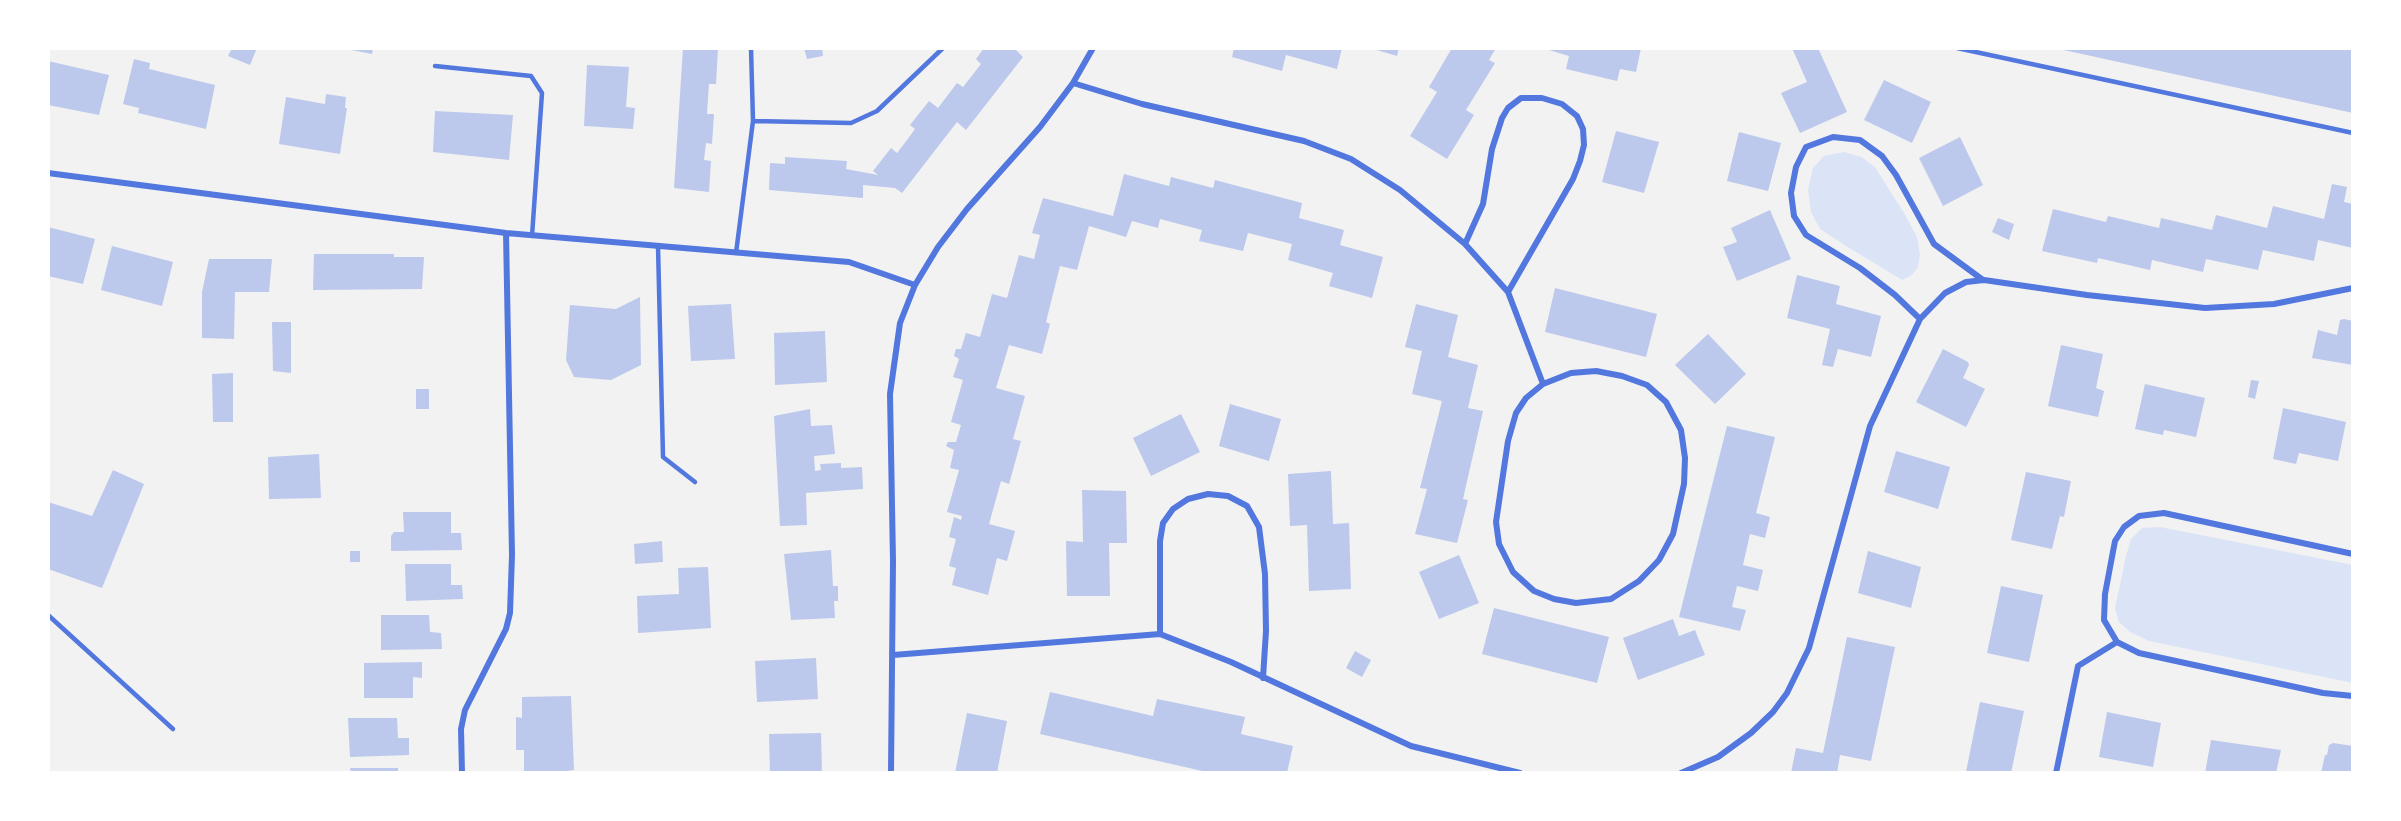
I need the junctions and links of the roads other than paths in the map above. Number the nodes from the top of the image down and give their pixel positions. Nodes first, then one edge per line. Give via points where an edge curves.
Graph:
1 (751, 48) edge
2 (943, 48) edge
3 (1093, 48) edge
4 (1958, 48) edge
5 (435, 66) dead end
6 (1073, 83) junction
7 (753, 121) junction
8 (2353, 134) edge
9 (48, 173) edge
10 (506, 233) junction
11 (532, 236) junction
12 (1465, 244) junction
13 (658, 246) junction
14 (736, 253) junction
15 (1984, 280) junction
16 (915, 285) junction
17 (2353, 288) edge
18 (1509, 292) junction
19 (1920, 319) junction
20 (1544, 384) junction
21 (694, 482) dead end
22 (2353, 554) edge
23 (48, 615) edge
24 (1160, 634) junction
25 (2116, 642) junction
26 (892, 655) junction
27 (1263, 678) junction
28 (2353, 696) edge
29 (173, 729) dead end
30 (462, 773) edge
31 (891, 773) edge
32 (1520, 773) edge
33 (1681, 773) edge
34 (2056, 773) edge

1 - 7 lane
2 - 7 lane via 877,111 850,123
3 - 6 street
4 - 8 lane
5 - 11 lane via 531,75 542,93
6 - 12 street via 1142,104 1304,141 1351,159 1400,189
6 - 16 street via 955,224
7 - 14 lane
9 - 10 street
10 - 11 street
10 - 30 street via 510,613 465,710 461,729
11 - 13 street
12 - 18 street
12 - 18 street via 1483,204 1492,149 1508,108 1521,98 1542,98 1562,104 1577,116 1583,129 1580,161
13 - 14 street
13 - 21 lane via 663,457
14 - 16 street via 849,262
15 - 17 street via 2205,308 2274,303
15 - 19 street via 1966,282 1944,293
15 - 19 street via 1934,244 1882,156 1860,140 1833,137 1806,147 1796,167 1791,193 1794,216 1806,235 1860,268
16 - 26 street via 900,323 890,394
18 - 20 street
19 - 33 street via 1870,426 1809,648 1787,693 1751,733 1718,757
20 - 20 street via 1526,398 1516,413 1508,441 1496,522 1499,544 1513,572 1534,591 1576,603 1611,599 1639,581 1659,560 1673,534 1684,484 1681,430 1666,402 1647,385 1622,376 1596,371 1570,373
22 - 25 street via 2164,513 2139,516 2124,527 2115,541 2105,594 2104,620
23 - 29 lane
24 - 26 street
24 - 27 street
24 - 27 street via 1163,523 1173,509 1188,499 1208,494 1228,496 1247,506 1259,527 1265,574
25 - 28 street via 2139,653
25 - 34 street via 2078,666
26 - 31 street
27 - 32 street via 1411,746

